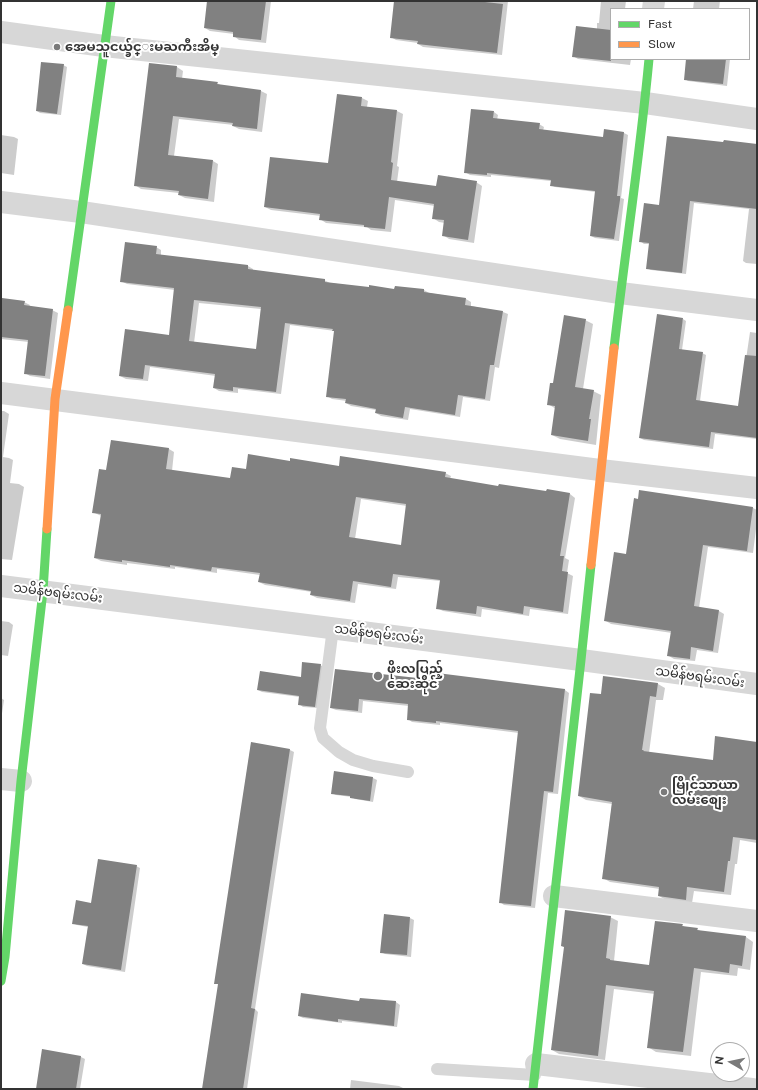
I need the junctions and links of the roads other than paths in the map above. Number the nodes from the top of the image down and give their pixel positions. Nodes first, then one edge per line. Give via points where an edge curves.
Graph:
1 (111, 1) edge
2 (1, 32) edge
3 (104, 46) junction
4 (649, 60) edge
5 (645, 104) junction
6 (757, 119) edge
7 (1, 202) edge
8 (81, 212) junction
9 (620, 293) junction
10 (757, 310) edge
11 (1, 393) edge
12 (55, 400) junction
13 (600, 470) junction
14 (757, 488) edge
15 (1, 586) edge
16 (43, 591) junction
17 (332, 628) junction
18 (581, 660) junction
19 (757, 684) edge
20 (408, 772) dead end
21 (11, 780) edge
22 (554, 896) junction
23 (757, 921) edge
24 (3, 957) edge
25 (1, 981) edge
26 (437, 1069) dead end
27 (535, 1070) junction
28 (533, 1089) edge
29 (752, 1089) edge

1 - 3 street
2 - 3 street
3 - 5 street
3 - 8 street
4 - 5 street
5 - 6 street
5 - 9 street
7 - 8 street
8 - 9 street
8 - 12 street
9 - 10 street
9 - 13 street
11 - 12 street
12 - 13 street
12 - 16 street
13 - 14 street
13 - 18 street
15 - 16 street, သမိန်ဗရမ်းလမ်း
16 - 17 street, သမိန်ဗရမ်းလမ်း
16 - 21 street
17 - 18 street, သမိန်ဗရမ်းလမ်း
17 - 20 lane via 320,728 323,738 338,752 353,760
18 - 19 street, သမိန်ဗရမ်းလမ်း
18 - 22 street
21 - 24 street
22 - 23 street
22 - 27 street
24 - 25 street
26 - 27 lane
27 - 28 street
27 - 29 street

